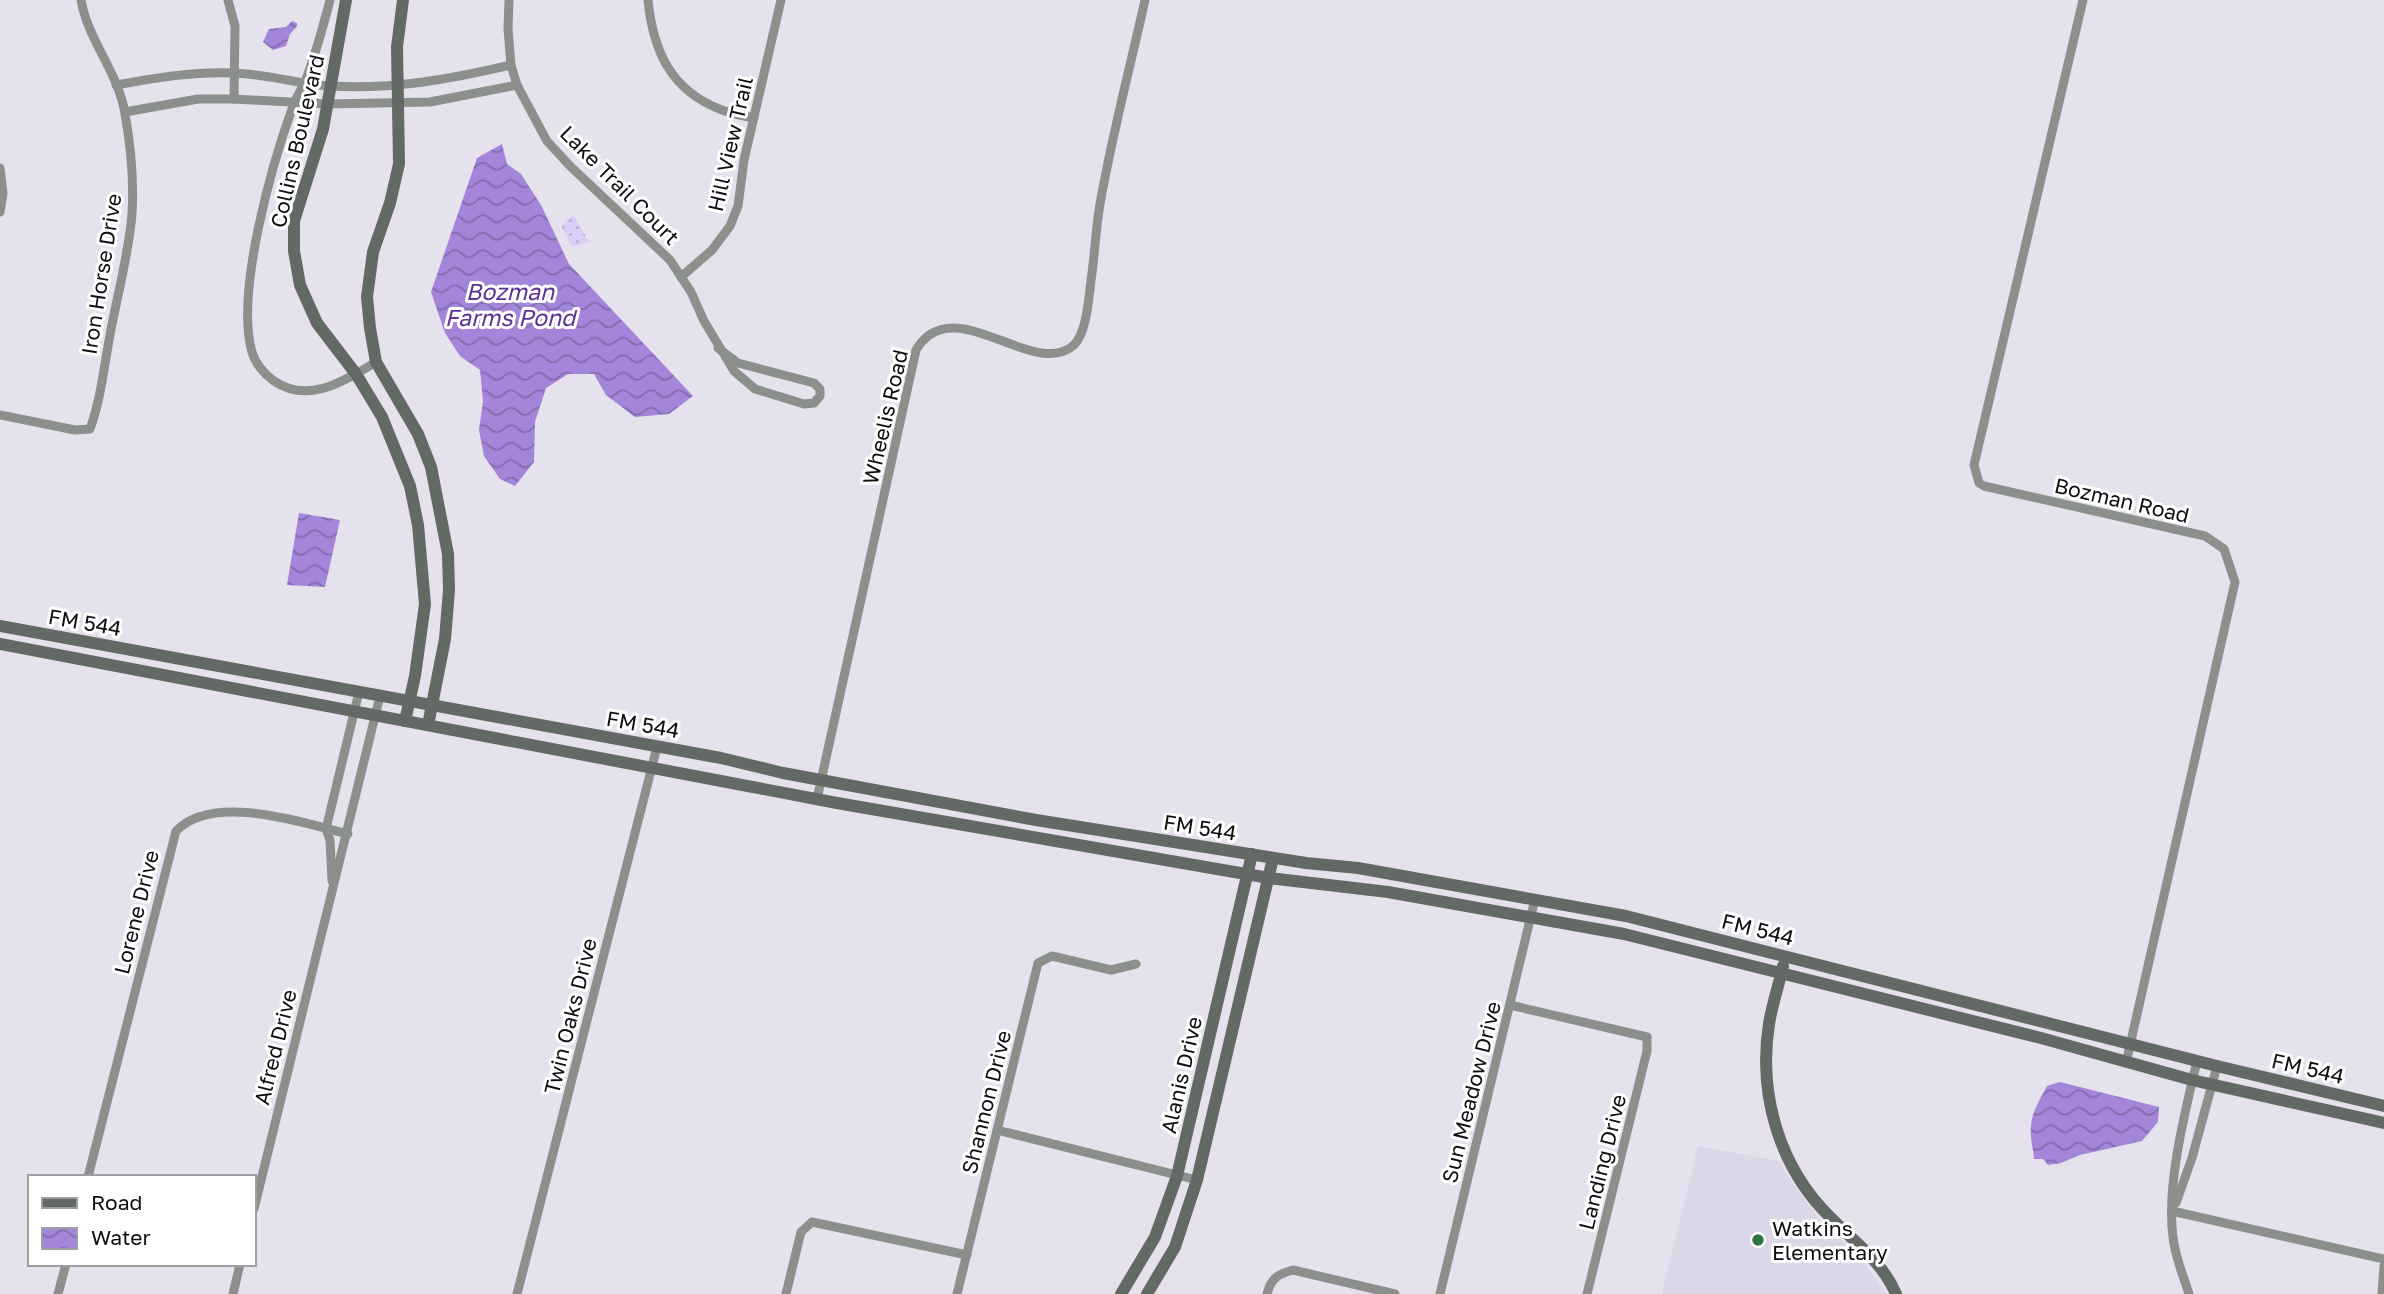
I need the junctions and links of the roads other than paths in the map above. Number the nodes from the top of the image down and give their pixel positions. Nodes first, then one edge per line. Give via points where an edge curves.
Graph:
1 (81, 0) edge
2 (228, 0) edge
3 (330, 0) edge
4 (346, 0) edge
5 (403, 0) edge
6 (509, 0) edge
7 (648, 0) edge
8 (781, 0) edge
9 (1145, 0) edge
10 (2083, 0) edge
11 (511, 65) junction
12 (236, 73) junction
13 (305, 82) junction
14 (116, 85) junction
15 (397, 85) junction
16 (517, 85) junction
17 (330, 86) junction
18 (234, 99) junction
19 (294, 103) junction
20 (399, 103) junction
21 (327, 104) junction
22 (125, 112) junction
23 (754, 118) junction
24 (0, 168) edge
25 (0, 212) edge
26 (681, 276) junction
27 (718, 348) junction
28 (376, 362) junction
29 (356, 374) junction
30 (0, 415) edge
31 (440, 510) junction
32 (416, 514) junction
33 (0, 626) edge
34 (0, 645) edge
35 (359, 692) junction
36 (380, 696) junction
37 (410, 701) junction
38 (432, 706) junction
39 (355, 712) junction
40 (376, 716) junction
41 (405, 721) junction
42 (428, 725) junction
43 (657, 747) junction
44 (652, 767) junction
45 (821, 781) junction
46 (817, 799) junction
47 (326, 829) junction
48 (348, 834) junction
49 (1252, 854) junction
50 (1273, 858) junction
51 (1247, 874) junction
52 (1269, 878) junction
53 (332, 894) junction
54 (1535, 899) junction
55 (1532, 917) junction
56 (1786, 956) junction
57 (1136, 964) dead end
58 (1782, 972) junction
59 (1510, 1005) junction
60 (2131, 1044) junction
61 (2197, 1061) junction
62 (2126, 1063) junction
63 (2217, 1066) junction
64 (2192, 1080) junction
65 (2212, 1084) junction
66 (2384, 1105) edge
67 (2384, 1123) edge
68 (997, 1130) junction
69 (89, 1175) edge
70 (1177, 1175) junction
71 (1196, 1180) junction
72 (256, 1201) edge
73 (2172, 1211) junction
74 (967, 1255) junction
75 (2384, 1259) edge
76 (65, 1266) edge
77 (240, 1266) edge
78 (2384, 1266) edge
79 (58, 1294) edge
80 (233, 1294) edge
81 (517, 1294) edge
82 (786, 1294) edge
83 (957, 1294) edge
84 (1121, 1294) edge
85 (1147, 1294) edge
86 (1268, 1294) edge
87 (1395, 1294) edge
88 (1440, 1294) edge
89 (1587, 1294) edge
90 (1896, 1294) edge
91 (2189, 1294) edge
92 (2382, 1294) edge

1 - 14 street, Iron Horse Drive
2 - 12 street via 235,26
3 - 13 street
4 - 17 main road, Collins Boulevard
5 - 15 main road
6 - 11 street, Lake Trail Court
7 - 23 street via 659,55 678,81 698,99
8 - 23 street, Hill View Trail
9 - 45 street, Wheelis Road via 1100,204 1085,320 1076,342 1067,350 1044,352 951,328 930,334 916,350
10 - 60 street, Bozman Road via 1974,465 1984,486 2205,536 2224,549 2235,582
11 - 15 street
11 - 16 street, Lake Trail Court
12 - 13 street
12 - 14 street via 200,73
12 - 18 street
13 - 17 street
13 - 19 street
14 - 22 street, Iron Horse Drive
15 - 17 street
15 - 20 main road
16 - 20 street via 430,102
16 - 26 street, Lake Trail Court via 547,141
17 - 21 main road, Collins Boulevard
18 - 19 street
18 - 22 street via 198,99
19 - 21 street
19 - 29 street via 261,216 247,325 252,354 264,375 285,388 312,391
20 - 21 street
20 - 28 main road via 399,164 373,251 367,297
21 - 29 main road, Collins Boulevard via 294,220 294,251 300,285 317,323
22 - 30 street, Iron Horse Drive via 133,178 132,218 90,429
23 - 26 street, Hill View Trail via 730,226 712,250
24 - 25 street
26 - 27 street, Lake Trail Court
27 - 27 street, Lake Trail Court via 734,372 755,389 808,405 820,396 814,383 738,363
28 - 29 street
28 - 31 main road via 418,434
29 - 32 main road, Collins Boulevard via 382,417 410,486
31 - 32 main road
31 - 38 main road via 449,590
32 - 37 main road, Collins Boulevard via 425,604
33 - 35 main road, FM 544
34 - 39 main road, FM 544
35 - 36 main road, FM 544
35 - 39 street, Alfred Drive
36 - 37 main road, FM 544
36 - 40 street, Alfred Drive
37 - 38 main road, FM 544
37 - 41 main road, Collins Boulevard
38 - 42 main road
38 - 43 main road, FM 544
39 - 40 main road, FM 544
39 - 47 street, Alfred Drive
40 - 41 main road, FM 544
40 - 48 street, Alfred Drive
41 - 42 main road, FM 544
42 - 44 main road, FM 544
43 - 44 street, Twin Oaks Drive
43 - 45 main road, FM 544
44 - 46 main road, FM 544
44 - 81 street, Twin Oaks Drive
45 - 46 street, Wheelis Road
45 - 49 main road, FM 544
46 - 51 main road, FM 544
47 - 48 street, Lorene Drive
47 - 53 street, Alfred Drive via 332,853
47 - 69 street, Lorene Drive via 238,811 193,820 176,831
48 - 53 street, Alfred Drive
49 - 50 main road, FM 544
49 - 51 main road, Alanis Drive
50 - 52 main road, Alanis Drive
50 - 54 main road, FM 544
51 - 52 main road, FM 544
51 - 70 main road, Alanis Drive
52 - 55 main road, FM 544 via 1388,892
52 - 71 main road, Alanis Drive
53 - 72 street, Alfred Drive
54 - 55 street, Sun Meadow Drive
54 - 56 main road, FM 544 via 1626,916
55 - 58 main road, FM 544
55 - 59 street, Sun Meadow Drive
56 - 58 main road
56 - 60 main road, FM 544
57 - 68 street, Shannon Drive via 1111,970 1052,956 1042,959 1036,968
58 - 62 main road, FM 544
58 - 90 main road via 1769,1026 1766,1068 1772,1115 1782,1144 1811,1195 1883,1270
59 - 88 street, Sun Meadow Drive
59 - 89 street, Landing Drive via 1647,1037
60 - 61 main road, FM 544
60 - 62 street, Bozman Road
61 - 63 main road, FM 544
61 - 64 street
62 - 64 main road, FM 544
63 - 65 street
63 - 66 main road, FM 544
64 - 65 main road, FM 544
64 - 73 street
65 - 67 main road, FM 544
65 - 73 street
68 - 70 street
68 - 74 street, Shannon Drive
70 - 71 street
70 - 84 main road, Alanis Drive via 1155,1237
71 - 85 main road, Alanis Drive via 1175,1247
73 - 75 street
73 - 91 street via 2172,1235
74 - 82 street via 812,1222 801,1232
74 - 83 street, Shannon Drive
76 - 79 street
77 - 80 street
78 - 92 street
86 - 87 street via 1270,1283 1279,1274 1293,1270

